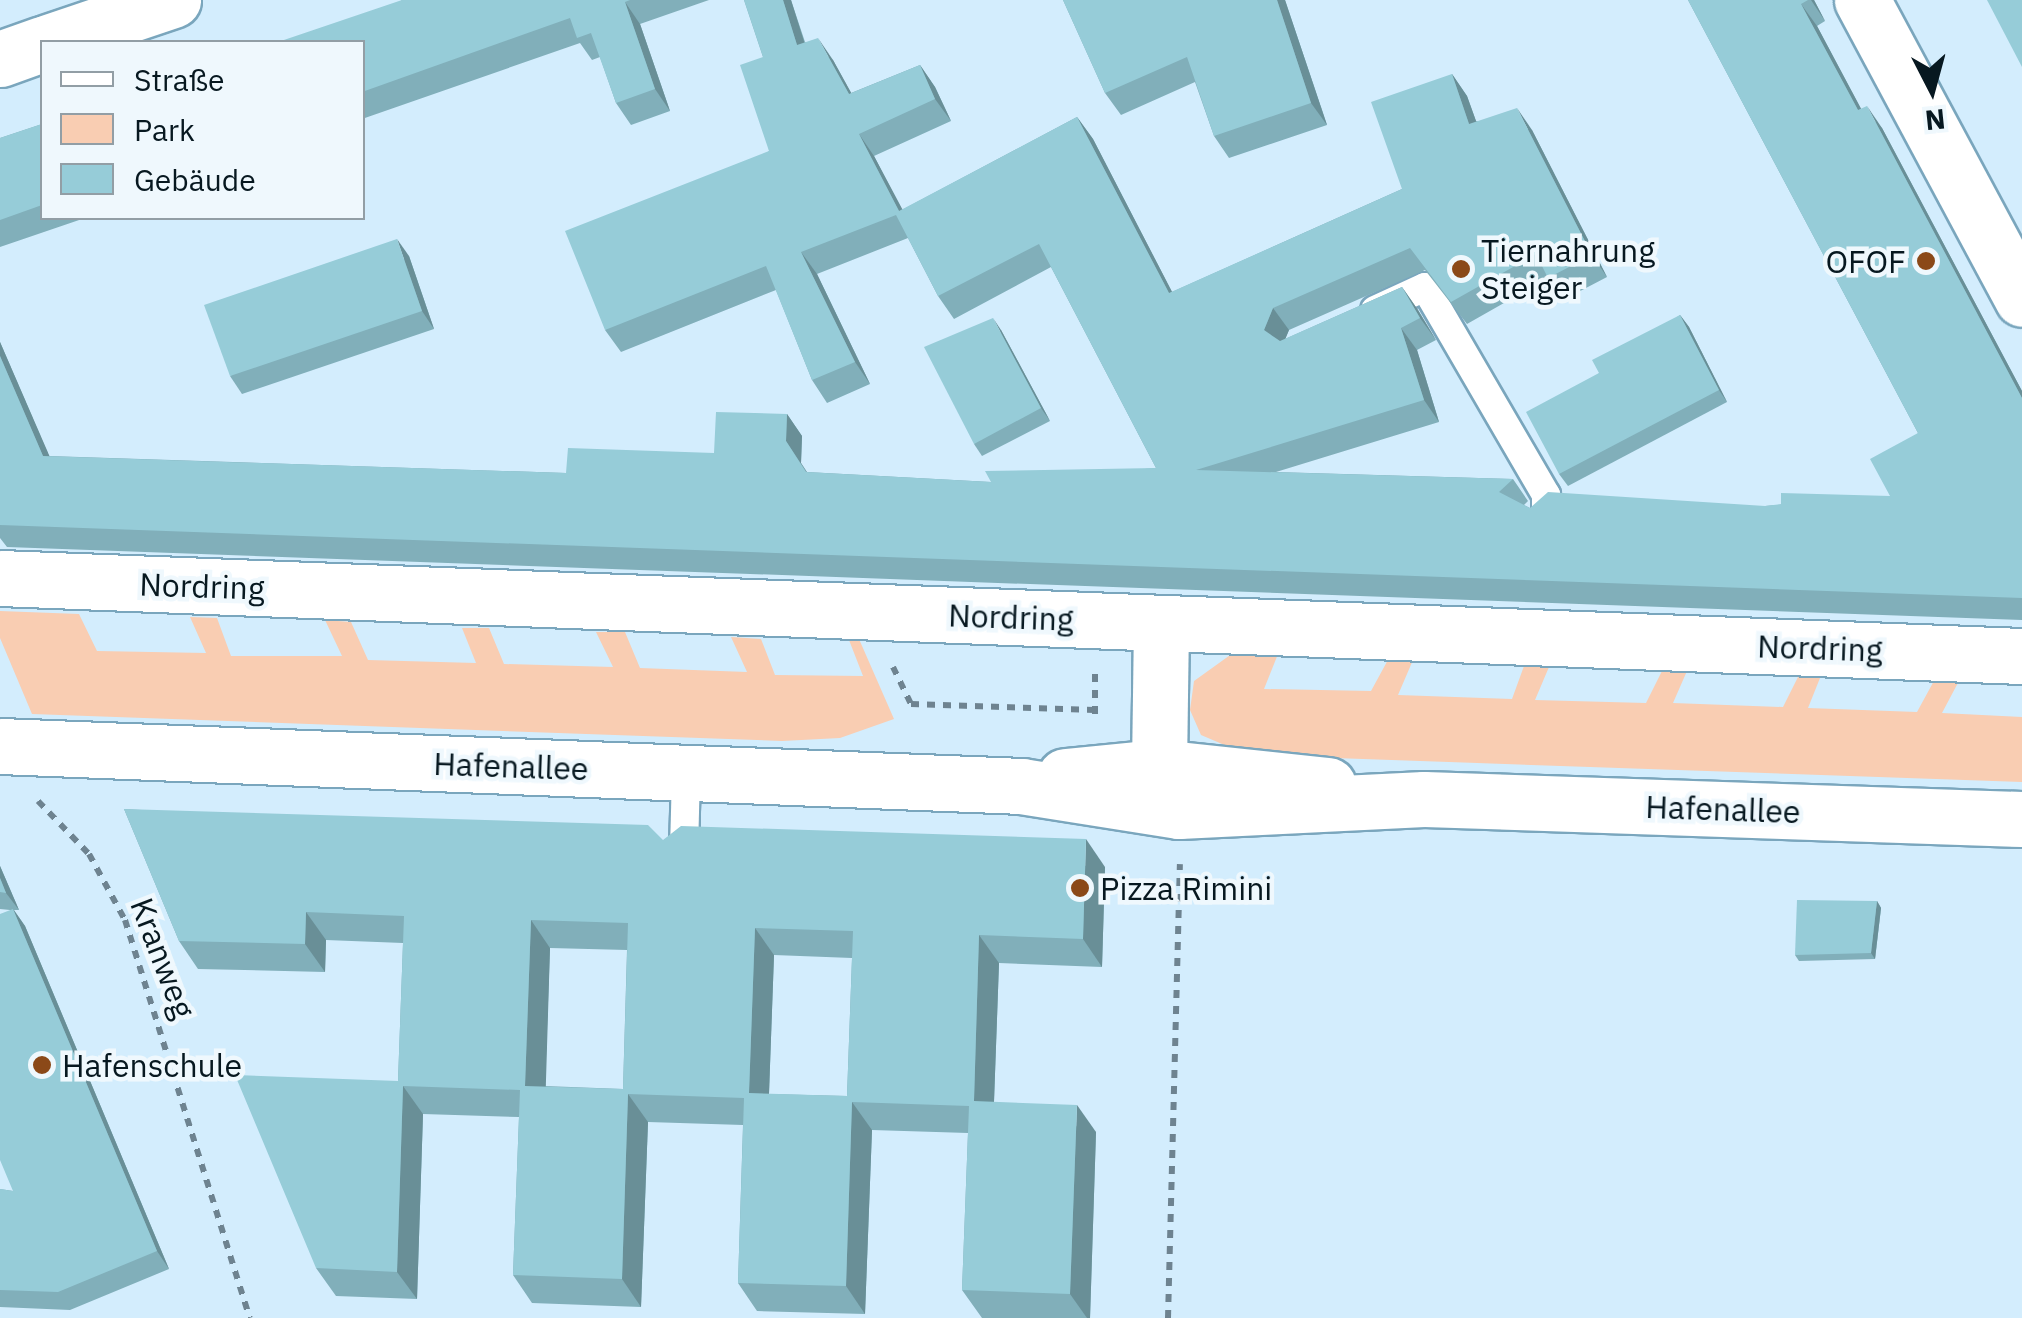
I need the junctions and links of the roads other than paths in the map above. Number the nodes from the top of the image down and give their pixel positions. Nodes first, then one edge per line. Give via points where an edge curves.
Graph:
1 (172, 0) edge
2 (1862, 0) edge
3 (57, 40) edge
4 (40, 46) edge
5 (0, 59) edge
6 (2022, 300) edge
7 (1344, 324) edge
8 (1546, 513) edge
9 (0, 578) edge
10 (1161, 623) junction
11 (2022, 656) edge
12 (0, 746) edge
13 (1159, 767) junction
14 (686, 773) junction
15 (1021, 786) junction
16 (1424, 799) junction
17 (2022, 819) edge
18 (684, 850) edge

1 - 3 street
2 - 6 street
4 - 5 street
7 - 8 lane via 1425,287 1546,495
9 - 10 street, Nordring
10 - 11 street, Nordring via 1542,621
10 - 13 street
12 - 14 street, Hafenallee
13 - 15 street, Hafenallee
13 - 16 street, Hafenallee
14 - 15 street, Hafenallee
14 - 18 lane
15 - 16 street, Hafenallee via 1179,812
16 - 17 street, Hafenallee

